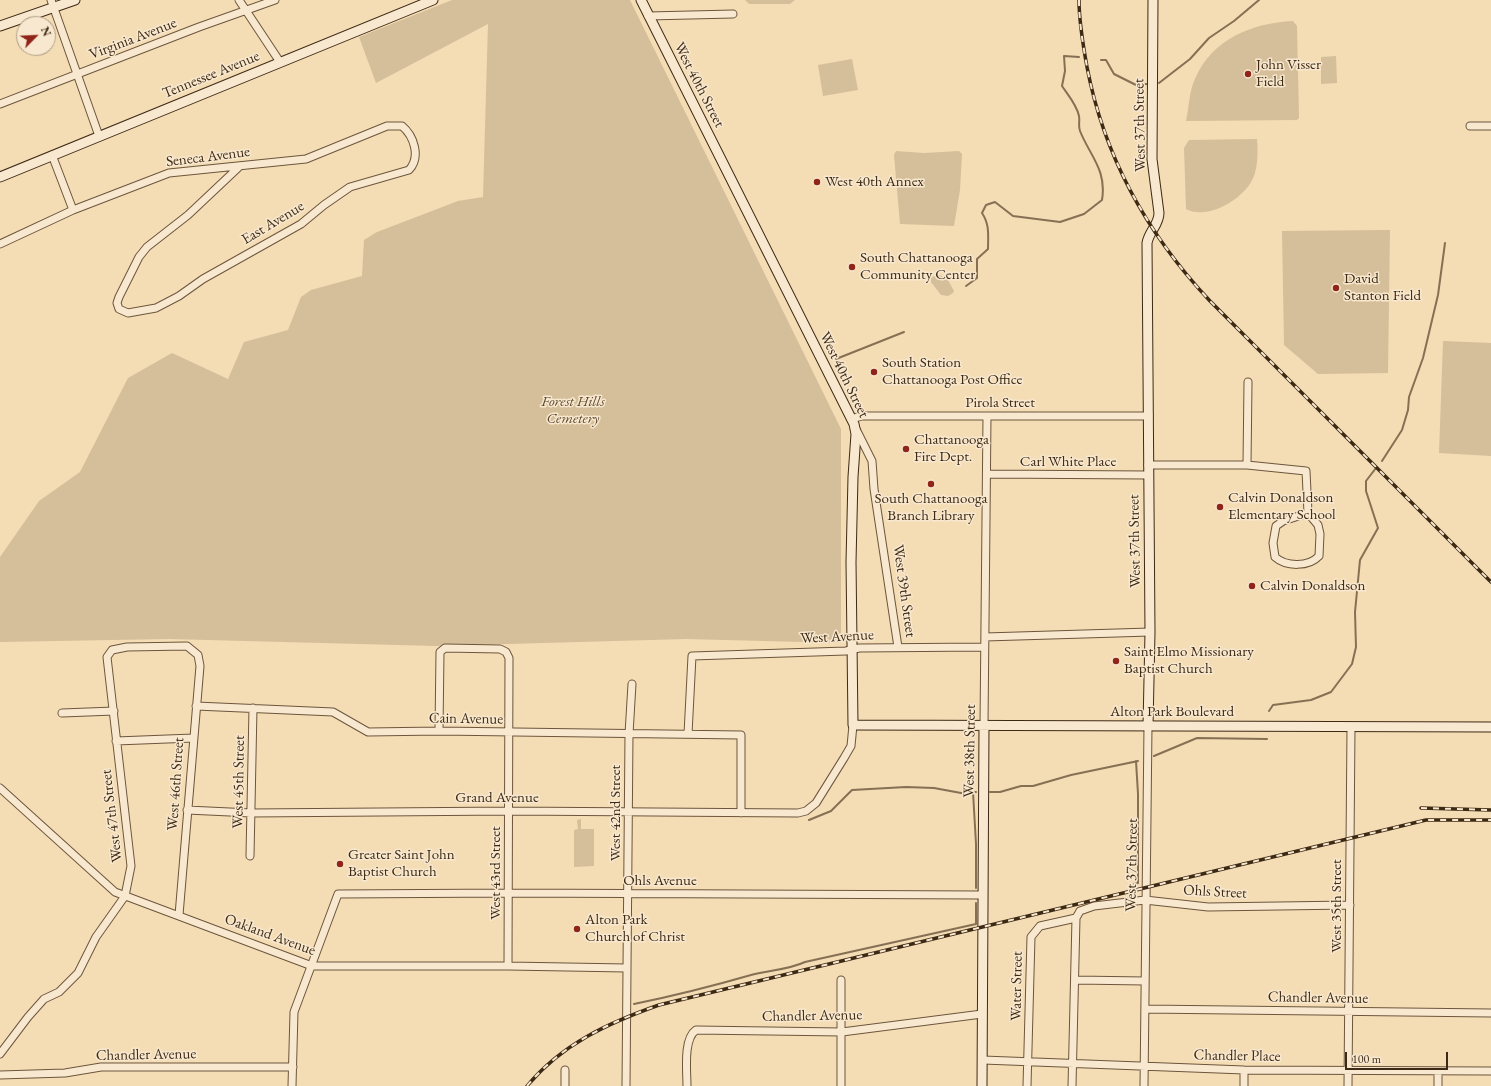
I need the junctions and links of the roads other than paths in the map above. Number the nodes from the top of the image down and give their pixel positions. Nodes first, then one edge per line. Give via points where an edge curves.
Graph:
1 (75, 0) edge
2 (239, 0) edge
3 (275, 0) edge
4 (433, 0) edge
5 (641, 0) edge
6 (1153, 0) edge
7 (52, 4) edge
8 (246, 11) junction
9 (733, 14) dead end
10 (648, 16) junction
11 (0, 26) edge
12 (280, 62) junction
13 (78, 74) junction
14 (0, 104) edge
15 (402, 126) joint
16 (1470, 126) dead end
17 (1491, 126) edge
18 (99, 136) junction
19 (52, 155) junction
20 (240, 166) junction
21 (0, 177) edge
22 (73, 210) junction
23 (0, 244) edge
24 (1248, 382) dead end
25 (987, 416) junction
26 (1149, 416) junction
27 (853, 422) junction
28 (1148, 465) junction
29 (1247, 466) junction
30 (987, 474) junction
31 (1148, 475) junction
32 (1308, 514) junction
33 (1150, 632) junction
34 (985, 637) junction
35 (898, 647) junction
36 (984, 647) junction
37 (852, 649) junction
38 (112, 650) joint
39 (632, 684) dead end
40 (196, 706) junction
41 (253, 708) junction
42 (114, 711) junction
43 (62, 713) dead end
44 (853, 725) junction
45 (984, 725) junction
46 (1148, 726) junction
47 (1351, 727) junction
48 (1491, 727) edge
49 (439, 731) junction
50 (510, 733) junction
51 (629, 734) junction
52 (688, 734) junction
53 (193, 738) junction
54 (116, 741) junction
55 (0, 788) edge
56 (187, 810) junction
57 (510, 811) junction
58 (806, 811) joint
59 (251, 813) junction
60 (629, 813) junction
61 (741, 813) junction
62 (250, 856) dead end
63 (509, 893) junction
64 (628, 894) junction
65 (982, 895) junction
66 (125, 896) junction
67 (1145, 900) junction
68 (1350, 906) junction
69 (179, 915) junction
70 (1076, 918) junction
71 (312, 966) junction
72 (508, 966) junction
73 (626, 968) junction
74 (841, 980) dead end
75 (1076, 980) junction
76 (1145, 981) junction
77 (1145, 1009) junction
78 (1350, 1012) junction
79 (1491, 1013) edge
80 (982, 1014) junction
81 (842, 1032) junction
82 (0, 1054) edge
83 (983, 1060) junction
84 (1028, 1062) junction
85 (1074, 1064) junction
86 (1144, 1066) junction
87 (293, 1067) junction
88 (565, 1070) dead end
89 (1244, 1070) junction
90 (1348, 1071) junction
91 (1438, 1071) junction
92 (1491, 1072) edge
93 (0, 1075) edge
94 (292, 1086) edge
95 (565, 1086) edge
96 (626, 1086) edge
97 (687, 1086) edge
98 (841, 1086) edge
99 (982, 1086) edge
100 (1027, 1086) edge
101 (1072, 1086) edge
102 (1144, 1086) edge
103 (1244, 1086) edge
104 (1348, 1086) edge
105 (1438, 1086) edge

1 - 7 main road
2 - 8 street
3 - 8 street, Virginia Avenue
4 - 12 main road, Tennessee Avenue
5 - 10 main road, West 40th Street
6 - 26 main road, West 37th Street via 1152,159 1159,221 1148,235 1147,243
7 - 11 main road
7 - 13 street
8 - 12 street
8 - 13 street, Virginia Avenue
9 - 10 street
10 - 27 main road, West 40th Street
12 - 18 main road, Tennessee Avenue
13 - 14 street, Virginia Avenue
13 - 18 street
15 - 20 street, Seneca Avenue via 387,126 306,159
15 - 20 street, East Avenue via 409,132 415,151 409,170 350,187 301,224 156,308 128,313 119,309 119,297 139,257
16 - 17 street
18 - 19 main road, Tennessee Avenue
19 - 21 main road, Tennessee Avenue
19 - 22 street
20 - 22 street, Seneca Avenue via 168,173
22 - 23 street, Seneca Avenue
24 - 29 street
25 - 26 street, Pirola Street
25 - 27 street, Pirola Street via 862,416
25 - 30 street, West 38th Street
26 - 28 main road, West 37th Street
27 - 35 street, West 39th Street via 872,461
27 - 37 main road, West 40th Street via 856,434 853,477
28 - 29 street
28 - 31 main road, West 37th Street
29 - 32 street via 1306,471
30 - 31 street, Carl White Place
30 - 34 street, West 38th Street
31 - 33 main road, West 37th Street
32 - 32 street via 1283,521 1276,526 1273,543 1275,557 1281,562 1308,563 1314,562 1319,556 1318,525
33 - 34 street
33 - 46 main road, West 37th Street
34 - 36 street, West 38th Street
35 - 36 street, West Avenue
35 - 37 street, West Avenue
36 - 45 street, West 38th Street
37 - 44 main road, West 40th Street
37 - 52 street, West Avenue via 692,656
38 - 40 street, West 46th Street via 127,647 187,646 198,655 200,666
38 - 42 street, West 47th Street via 107,657
39 - 51 street, West 42nd Street
40 - 41 street, Cain Avenue
40 - 53 street, West 46th Street
41 - 49 street, Cain Avenue via 333,712 368,732
41 - 59 street, West 45th Street
42 - 43 street
42 - 54 street, West 47th Street
44 - 45 main road, Alton Park Boulevard
44 - 58 street, West 40th Street via 853,736 848,752 816,803
45 - 46 main road, Alton Park Boulevard
45 - 65 main road, West 38th Street
46 - 47 main road, Alton Park Boulevard
46 - 67 street, West 37th Street
47 - 48 main road, Alton Park Boulevard
47 - 68 street, West 35th Street
49 - 50 street, Cain Avenue
49 - 50 street, West 43rd Street via 440,652 445,648 500,649 506,652 509,658
50 - 51 street, Cain Avenue
50 - 57 street, West 43rd Street
51 - 52 street, Cain Avenue
51 - 60 street, West 42nd Street
52 - 61 street, Cain Avenue via 741,735
53 - 54 street
53 - 56 street, West 46th Street
54 - 66 street, West 47th Street via 131,866
55 - 66 street, Oakland Avenue via 114,892
56 - 59 street, Grand Avenue
56 - 69 street, West 46th Street
57 - 59 street, Grand Avenue
57 - 60 street, Grand Avenue
57 - 63 street, West 43rd Street
58 - 61 street, Grand Avenue
59 - 62 street, West 45th Street
60 - 61 street, Grand Avenue
60 - 64 street, West 42nd Street
63 - 64 street, Ohls Avenue
63 - 71 street, Ohls Avenue via 338,894
63 - 72 street, West 43rd Street
64 - 65 street, Ohls Avenue
64 - 73 street, West 42nd Street
65 - 80 main road, West 38th Street
66 - 69 street, Oakland Avenue
66 - 82 street, West 47th Street via 96,937 78,973 59,992 44,1000
67 - 68 street, Ohls Street via 1208,907
67 - 70 street, Ohls Street via 1094,906 1080,911
67 - 76 street, West 37th Street
68 - 78 street, West 35th Street
69 - 71 street, Oakland Avenue
70 - 75 street
70 - 84 street, Water Street via 1040,926 1031,937
71 - 72 street, Oakland Avenue
71 - 87 street via 294,1012
72 - 73 street, Oakland Avenue
73 - 96 street, West 42nd Street
74 - 81 street
75 - 76 street
75 - 85 street
76 - 77 street, West 37th Street
77 - 78 street, Chandler Avenue
77 - 86 street, West 37th Street
78 - 79 street, Chandler Avenue
78 - 90 street, West 35th Street
80 - 81 street, Chandler Avenue
80 - 83 main road, West 38th Street
81 - 97 street, Chandler Avenue via 696,1030 690,1034 687,1041
81 - 98 street
83 - 84 street, Chandler Place
83 - 99 main road, West 38th Street
84 - 85 street, Chandler Place
84 - 100 street, Water Street
85 - 86 street, Chandler Place
85 - 101 street
86 - 89 street, Chandler Place
86 - 102 street, West 37th Street
87 - 93 street, Chandler Avenue via 101,1067 65,1074
87 - 94 street
88 - 95 street
89 - 90 street, Chandler Place
89 - 103 street
90 - 91 street, Chandler Place
90 - 104 street, West 35th Street
91 - 92 street, Chandler Place
91 - 105 street

